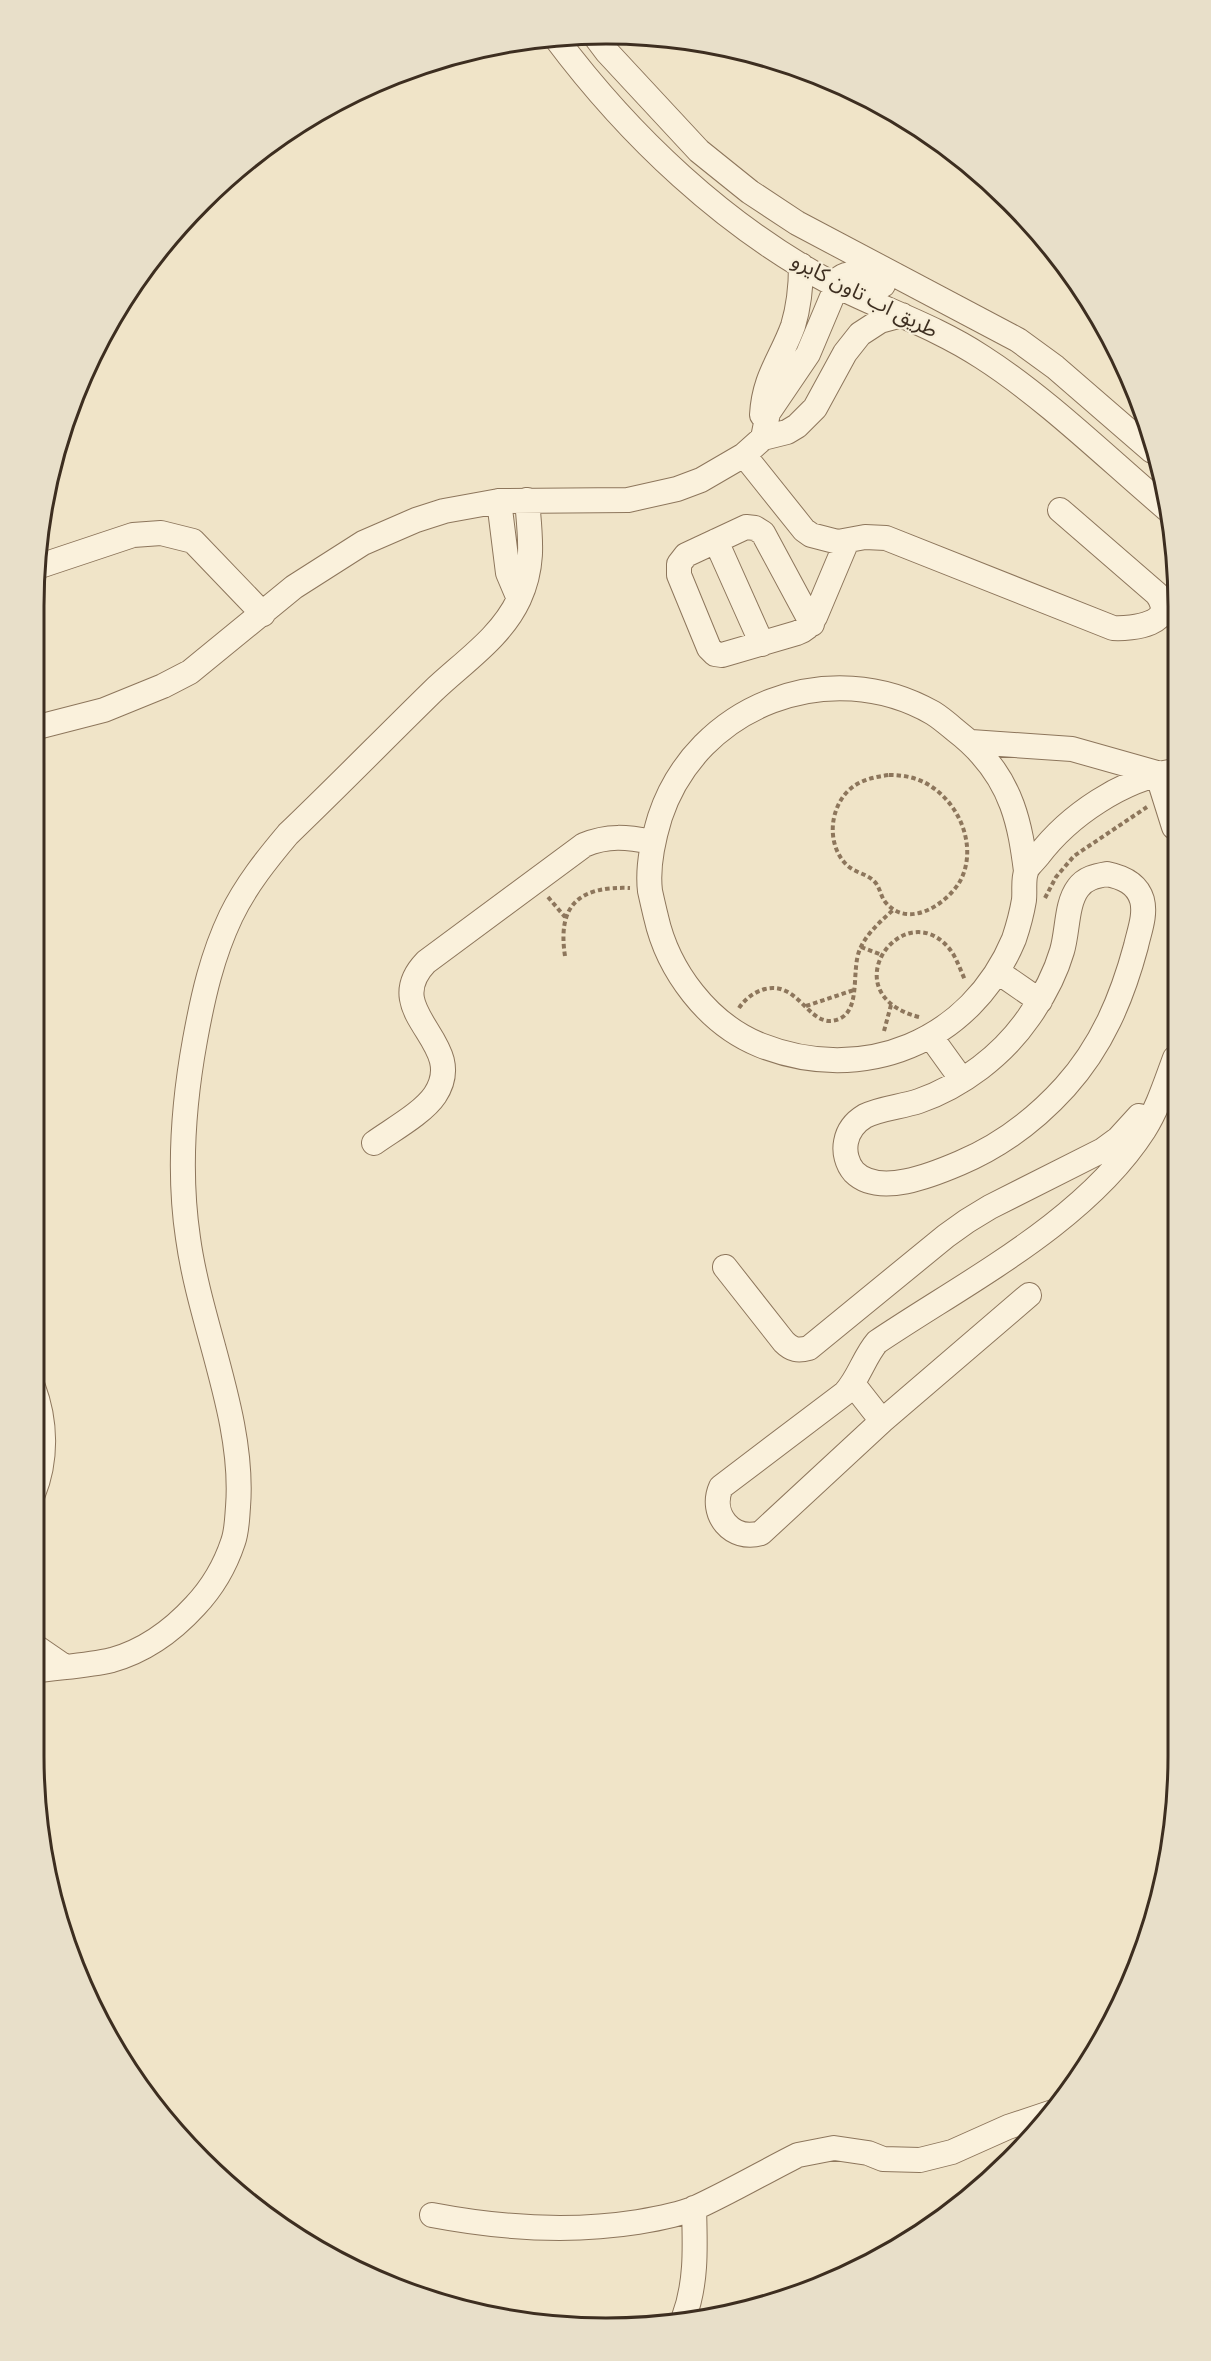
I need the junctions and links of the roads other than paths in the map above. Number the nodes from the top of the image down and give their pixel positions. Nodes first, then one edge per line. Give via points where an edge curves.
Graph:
1 (601, 44) edge
2 (562, 46) edge
3 (801, 265) junction
4 (836, 285) junction
5 (902, 315) junction
6 (989, 323) junction
7 (763, 438) junction
8 (1144, 445) edge
9 (744, 454) junction
10 (527, 500) junction
11 (499, 501) junction
12 (1158, 501) edge
13 (1060, 510) dead end
14 (716, 541) junction
15 (847, 541) junction
16 (45, 564) edge
17 (519, 599) junction
18 (262, 614) junction
19 (812, 624) junction
20 (762, 644) junction
21 (44, 725) edge
22 (971, 742) junction
23 (1165, 780) edge
24 (1168, 796) edge
25 (652, 842) junction
26 (1026, 871) junction
27 (998, 972) junction
28 (1040, 1001) junction
29 (925, 1029) junction
30 (1168, 1076) edge
31 (962, 1080) junction
32 (1166, 1081) junction
33 (374, 1143) dead end
34 (725, 1267) dead end
35 (1029, 1295) dead end
36 (853, 1384) junction
37 (882, 1421) junction
38 (44, 1652) edge
39 (65, 1666) junction
40 (44, 1669) edge
41 (1033, 2120) edge
42 (694, 2208) junction
43 (432, 2215) dead end
44 (686, 2312) edge

1 - 6 street, طريق اب تاون كايرو via 699,151 750,192 846,250
2 - 3 street, طريق اب تاون كايرو via 583,74 698,191
3 - 4 street, طريق اب تاون كايرو
3 - 7 street via 793,325 765,392
4 - 5 street, طريق اب تاون كايرو
4 - 6 street via 843,276 858,274 950,314
4 - 7 street via 808,354 768,413
5 - 7 street via 880,321 856,338 807,417 787,432
5 - 12 street, طريق اب تاون كايرو via 934,329 1029,391
6 - 8 street, طريق اب تاون كايرو via 1055,367
7 - 9 street
9 - 10 street via 700,480 653,496
9 - 15 street via 804,530 828,541
10 - 11 street
10 - 17 street via 532,551
11 - 17 street via 508,573
11 - 18 street via 444,511 389,531 294,587
13 - 15 street via 1157,594 1162,603 1157,619 1139,626 1113,628 886,538
14 - 19 street via 746,527 760,530
14 - 20 street
14 - 20 street via 686,555 678,570 709,648 722,655
15 - 19 street
16 - 18 street via 133,535 177,536 193,541
17 - 39 street via 498,630 288,834 248,885 219,943 201,1004 188,1076 182,1158 190,1249 237,1453 239,1497 234,1540 216,1580 172,1628 112,1660
18 - 21 street via 190,672 163,686 104,710
19 - 20 street via 803,631
22 - 23 street via 1072,749
22 - 25 street via 933,713 889,694 837,687 786,695 738,716 698,749 668,792
22 - 26 street via 994,770 1011,802 1022,836
23 - 24 street
23 - 26 street via 1120,789 1048,843
25 - 29 street via 650,888 662,941 688,988 727,1026 783,1054 833,1062 884,1056
25 - 33 street via 615,837 584,845 416,972 410,986 411,1001 442,1060 441,1085 426,1105
26 - 27 street via 1015,936
27 - 28 street
27 - 29 street via 969,1008
28 - 31 street via 1014,1037
28 - 31 street via 1062,950 1072,899 1079,886 1092,877 1122,877 1142,899 1143,914 1130,969 1097,1045 1050,1104 990,1148 920,1177 870,1183 851,1168 845,1146 855,1124 870,1114 921,1100
29 - 31 street
30 - 32 street
32 - 34 street via 1128,1129 1103,1150 967,1221 809,1348 800,1351 784,1342
32 - 36 street via 1146,1128 1082,1199 1013,1254 877,1342
35 - 37 street
36 - 37 street
36 - 37 street via 721,1487 717,1508 732,1530 740,1535 761,1533
38 - 39 street
39 - 40 street
41 - 42 street via 952,2152 920,2160 883,2159 851,2150 816,2150 798,2155
42 - 43 street via 620,2225 548,2229 480,2224
42 - 44 street via 693,2281

